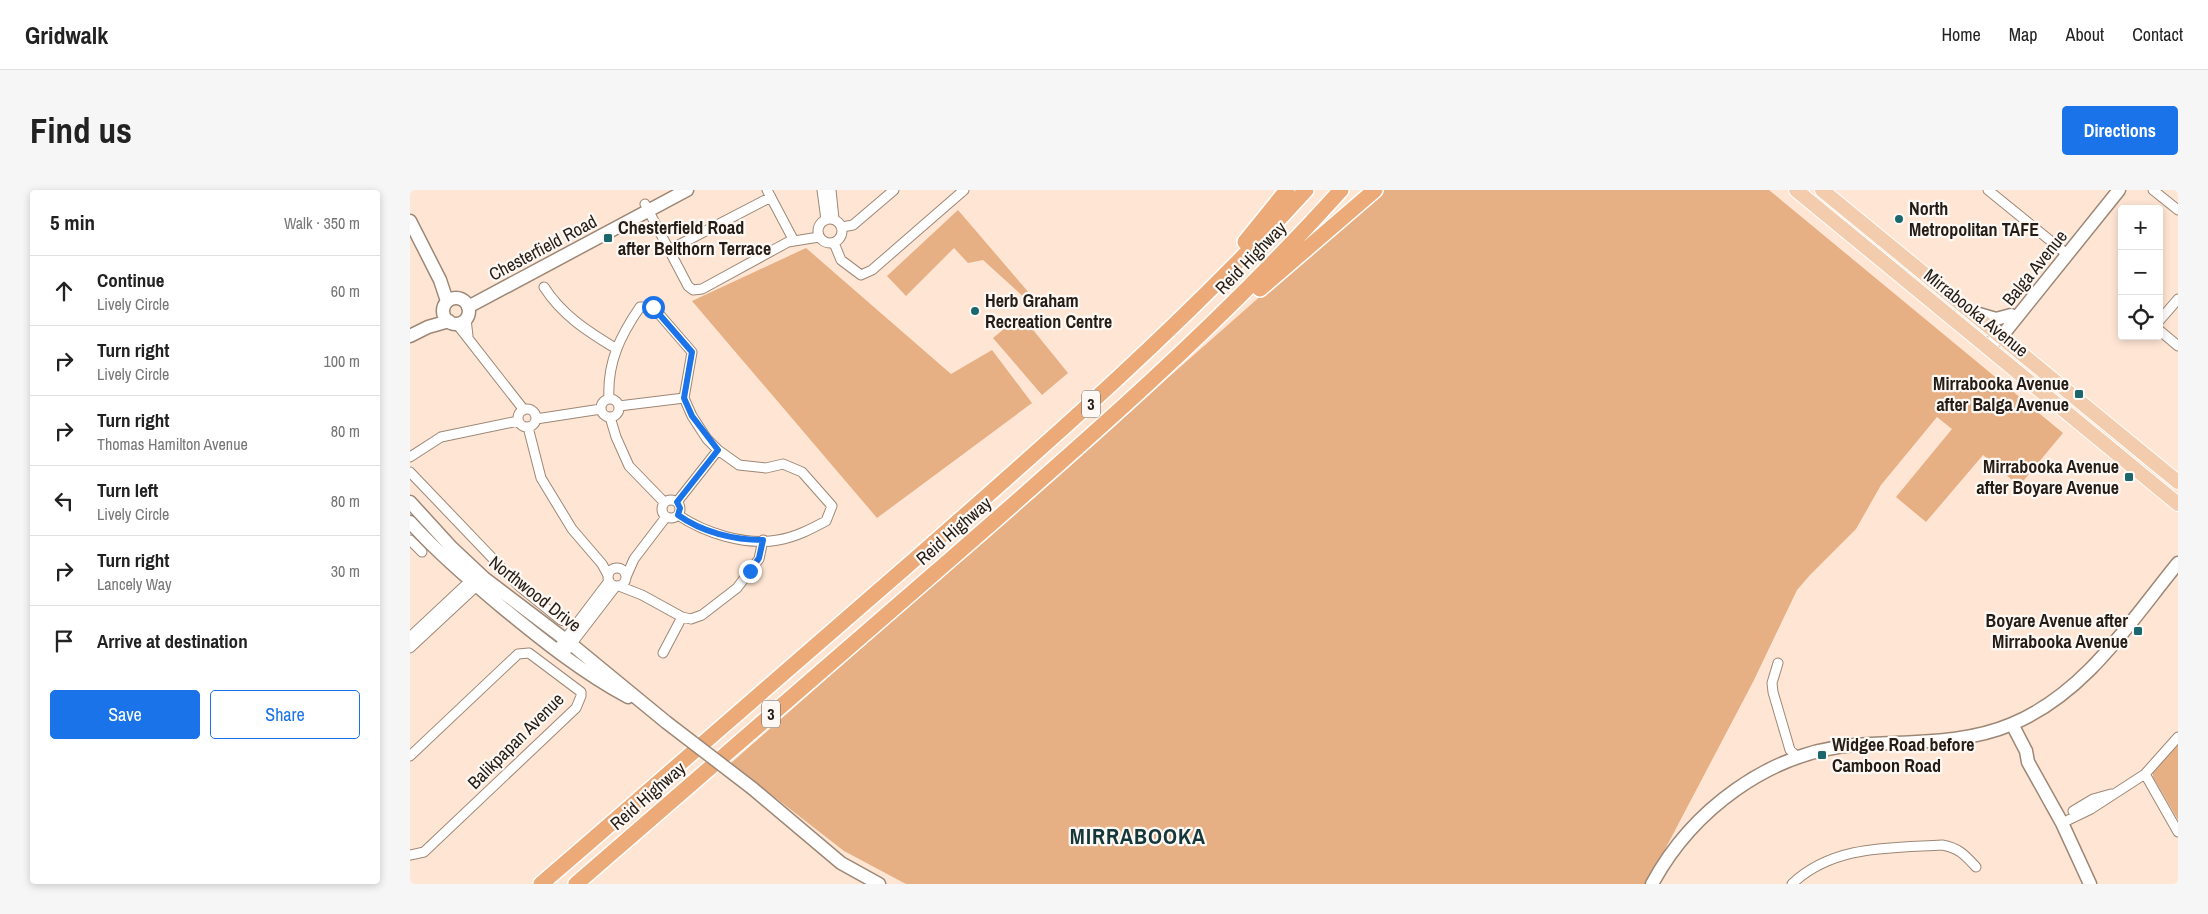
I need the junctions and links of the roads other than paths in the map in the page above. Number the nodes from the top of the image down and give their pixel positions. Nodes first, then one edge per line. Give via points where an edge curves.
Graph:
1 (671, 190) edge
2 (687, 190) edge
3 (822, 190) edge
4 (831, 190) edge
5 (894, 190) edge
6 (964, 190) edge
7 (1287, 190) edge
8 (1306, 190) edge
9 (1341, 190) edge
10 (1375, 190) edge
11 (1796, 190) edge
12 (1822, 190) edge
13 (1988, 190) edge
14 (2113, 190) edge
15 (2119, 190) edge
16 (2153, 190) edge
17 (769, 194) edge
18 (646, 207) junction
19 (2178, 210) edge
20 (830, 219) junction
21 (410, 221) edge
22 (842, 227) junction
23 (819, 237) junction
24 (794, 241) junction
25 (834, 243) junction
26 (1887, 244) junction
27 (669, 250) junction
28 (2066, 253) junction
29 (1877, 256) junction
30 (544, 287) dead end
31 (2178, 299) edge
32 (2025, 307) junction
33 (456, 310) junction
34 (1968, 310) junction
35 (1188, 314) junction
36 (2011, 315) junction
37 (2163, 316) edge
38 (2163, 333) edge
39 (1998, 335) junction
40 (410, 336) edge
41 (1986, 346) junction
42 (2178, 346) edge
43 (616, 348) junction
44 (2014, 348) junction
45 (1168, 367) junction
46 (2057, 384) junction
47 (609, 398) junction
48 (684, 398) junction
49 (619, 406) junction
50 (601, 409) junction
51 (524, 410) junction
52 (610, 417) junction
53 (536, 419) junction
54 (518, 421) junction
55 (2082, 424) junction
56 (528, 427) junction
57 (718, 450) junction
58 (410, 457) edge
59 (410, 472) edge
60 (2178, 482) edge
61 (410, 502) edge
62 (664, 502) junction
63 (677, 502) junction
64 (2178, 504) edge
65 (678, 515) junction
66 (666, 517) junction
67 (410, 522) edge
68 (410, 540) edge
69 (763, 540) junction
70 (422, 552) dead end
71 (2178, 564) edge
72 (2178, 576) edge
73 (617, 578) junction
74 (477, 579) junction
75 (682, 617) junction
76 (577, 624) junction
77 (410, 637) edge
78 (568, 642) junction
79 (410, 648) edge
80 (560, 653) junction
81 (663, 654) dead end
82 (1778, 663) dead end
83 (646, 706) junction
84 (2010, 729) junction
85 (2178, 737) edge
86 (1794, 754) junction
87 (410, 756) edge
88 (2145, 774) junction
89 (2061, 820) junction
90 (2178, 832) edge
91 (410, 855) edge
92 (2078, 855) junction
93 (1976, 867) dead end
94 (541, 884) edge
95 (576, 884) edge
96 (879, 884) edge
97 (1652, 884) edge
98 (1659, 884) edge
99 (1792, 884) edge
100 (2090, 884) edge
101 (2099, 884) edge

1 - 18 street, Chesterfield Road
2 - 18 street, Chesterfield Road
3 - 20 street
4 - 20 street
5 - 22 street via 853,225
6 - 25 street via 872,270 861,275 841,260
7 - 35 highway
8 - 35 highway, Reid Highway / 3
9 - 45 highway, Reid Highway / 3 via 1239,298
10 - 45 highway
11 - 29 main road, Mirrabooka Avenue
12 - 26 main road, Mirrabooka Avenue
13 - 28 street
14 - 28 street, Balga Avenue
15 - 28 street, Balga Avenue
16 - 19 street
17 - 24 street
17 - 27 street
18 - 27 street
18 - 33 street, Chesterfield Road
20 - 22 street
20 - 23 street via 819,227
21 - 33 street
22 - 25 street via 842,236
23 - 24 street
23 - 25 street via 826,243
24 - 27 street via 702,289 693,290
26 - 29 main road
26 - 34 main road, Mirrabooka Avenue
28 - 32 street, Balga Avenue
28 - 36 street, Balga Avenue
29 - 41 main road, Mirrabooka Avenue
30 - 43 street via 554,303 580,327
31 - 37 street
32 - 39 street, Balga Avenue
32 - 44 street via 2014,337
33 - 40 street, Chesterfield Road
33 - 51 street via 485,362
34 - 36 street via 1995,318
34 - 39 main road, Mirrabooka Avenue
35 - 94 highway, Reid Highway / 3 via 1044,447
36 - 39 street, Balga Avenue
38 - 42 street
39 - 41 street, Balga Avenue
39 - 44 main road, Mirrabooka Avenue
41 - 55 main road, Mirrabooka Avenue
43 - 47 street via 608,381
43 - 48 street via 640,307 653,307 692,352
44 - 46 main road, Mirrabooka Avenue
45 - 95 highway, Reid Highway / 3
46 - 55 main road via 2084,413
46 - 60 main road, Mirrabooka Avenue
47 - 49 street via 616,400
47 - 50 street
48 - 49 street
48 - 57 street via 692,416
49 - 52 street via 618,413
50 - 52 street
50 - 53 street
51 - 53 street via 533,412
51 - 54 street via 518,415
52 - 62 street via 629,466
53 - 56 street
54 - 56 street
54 - 58 street via 441,437
55 - 64 main road, Mirrabooka Avenue
56 - 73 street via 541,478 572,529
57 - 63 street
57 - 69 street via 739,465 766,468 783,464 802,472 832,506 826,521 803,533
59 - 76 street via 519,586 562,620
61 - 74 street, Northwood Drive
62 - 63 street via 671,499
62 - 66 street via 662,510
63 - 65 street via 680,508
65 - 66 street
65 - 69 street via 710,532
66 - 73 street
67 - 74 street, Northwood Drive
68 - 70 street
69 - 75 street via 759,558 737,588 702,616
71 - 84 street via 2088,673 2052,703
72 - 84 street via 2089,683 2056,708
73 - 75 street
73 - 76 street
73 - 78 street
74 - 77 street
74 - 78 street, Northwood Drive
74 - 79 street
74 - 80 street, Northwood Drive
75 - 81 street
76 - 78 street
78 - 80 street
78 - 83 street, Northwood Drive
80 - 83 street, Northwood Drive via 614,690
82 - 86 street via 1772,692
83 - 96 street, Northwood Drive, bridge via 752,788 841,863
84 - 86 street via 1947,740 1853,745
84 - 89 street via 2026,751 2028,762
84 - 98 street via 1954,746 1852,753 1785,771 1750,789 1705,824 1684,847
85 - 88 street
86 - 97 street via 1786,763 1741,786 1698,820 1673,849
87 - 91 street, Balikpapan Avenue via 518,654 529,653 581,692 576,708 424,852
88 - 89 street via 2116,793 2093,799
88 - 90 street
89 - 92 street
92 - 100 street
92 - 101 street
93 - 99 street via 1963,852 1942,845 1860,850 1801,875

